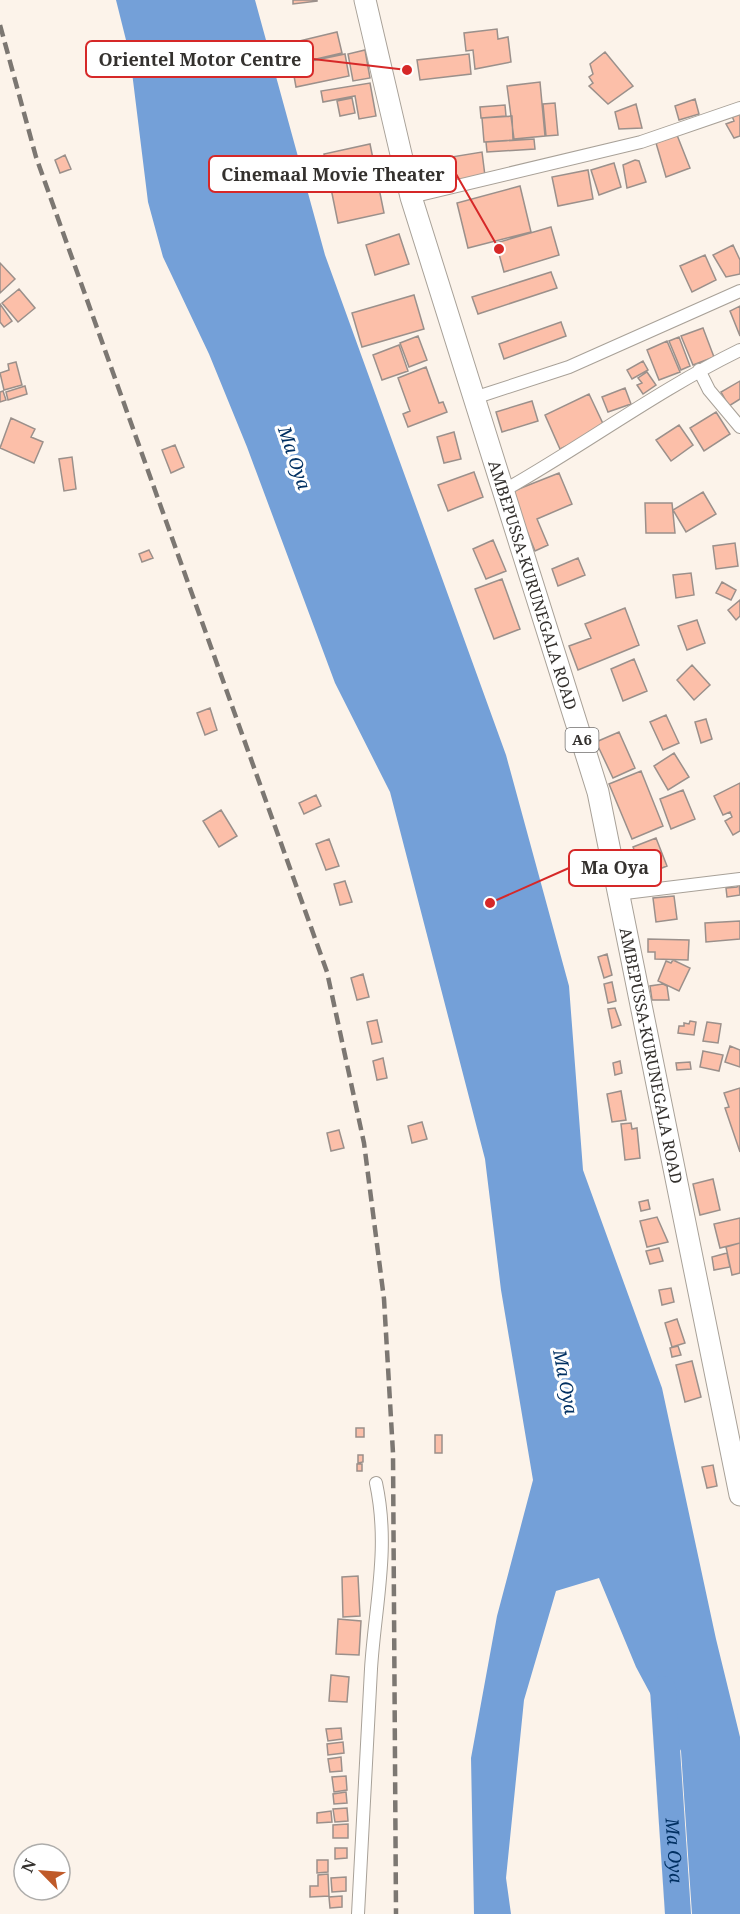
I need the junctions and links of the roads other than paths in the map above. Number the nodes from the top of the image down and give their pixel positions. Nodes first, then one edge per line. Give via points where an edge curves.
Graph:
1 (365, 0) edge
2 (740, 108) edge
3 (411, 196) junction
4 (740, 291) edge
5 (740, 350) edge
6 (699, 370) junction
7 (474, 398) junction
8 (740, 427) edge
9 (503, 490) junction
10 (740, 879) edge
11 (617, 894) junction
12 (376, 1483) dead end
13 (740, 1495) edge
14 (358, 1914) edge

1 - 3 highway, AMBEPUSSA-KURUNEGALA ROAD / A6
2 - 3 street via 641,142
3 - 7 highway, AMBEPUSSA-KURUNEGALA ROAD / A6
4 - 7 street via 569,367
5 - 6 street
6 - 8 street via 709,390
6 - 9 street
7 - 9 highway, AMBEPUSSA-KURUNEGALA ROAD / A6
9 - 11 highway, AMBEPUSSA-KURUNEGALA ROAD / A6 via 598,792
10 - 11 street
11 - 13 highway, AMBEPUSSA-KURUNEGALA ROAD / A6
12 - 14 street via 381,1505 383,1572 371,1665

